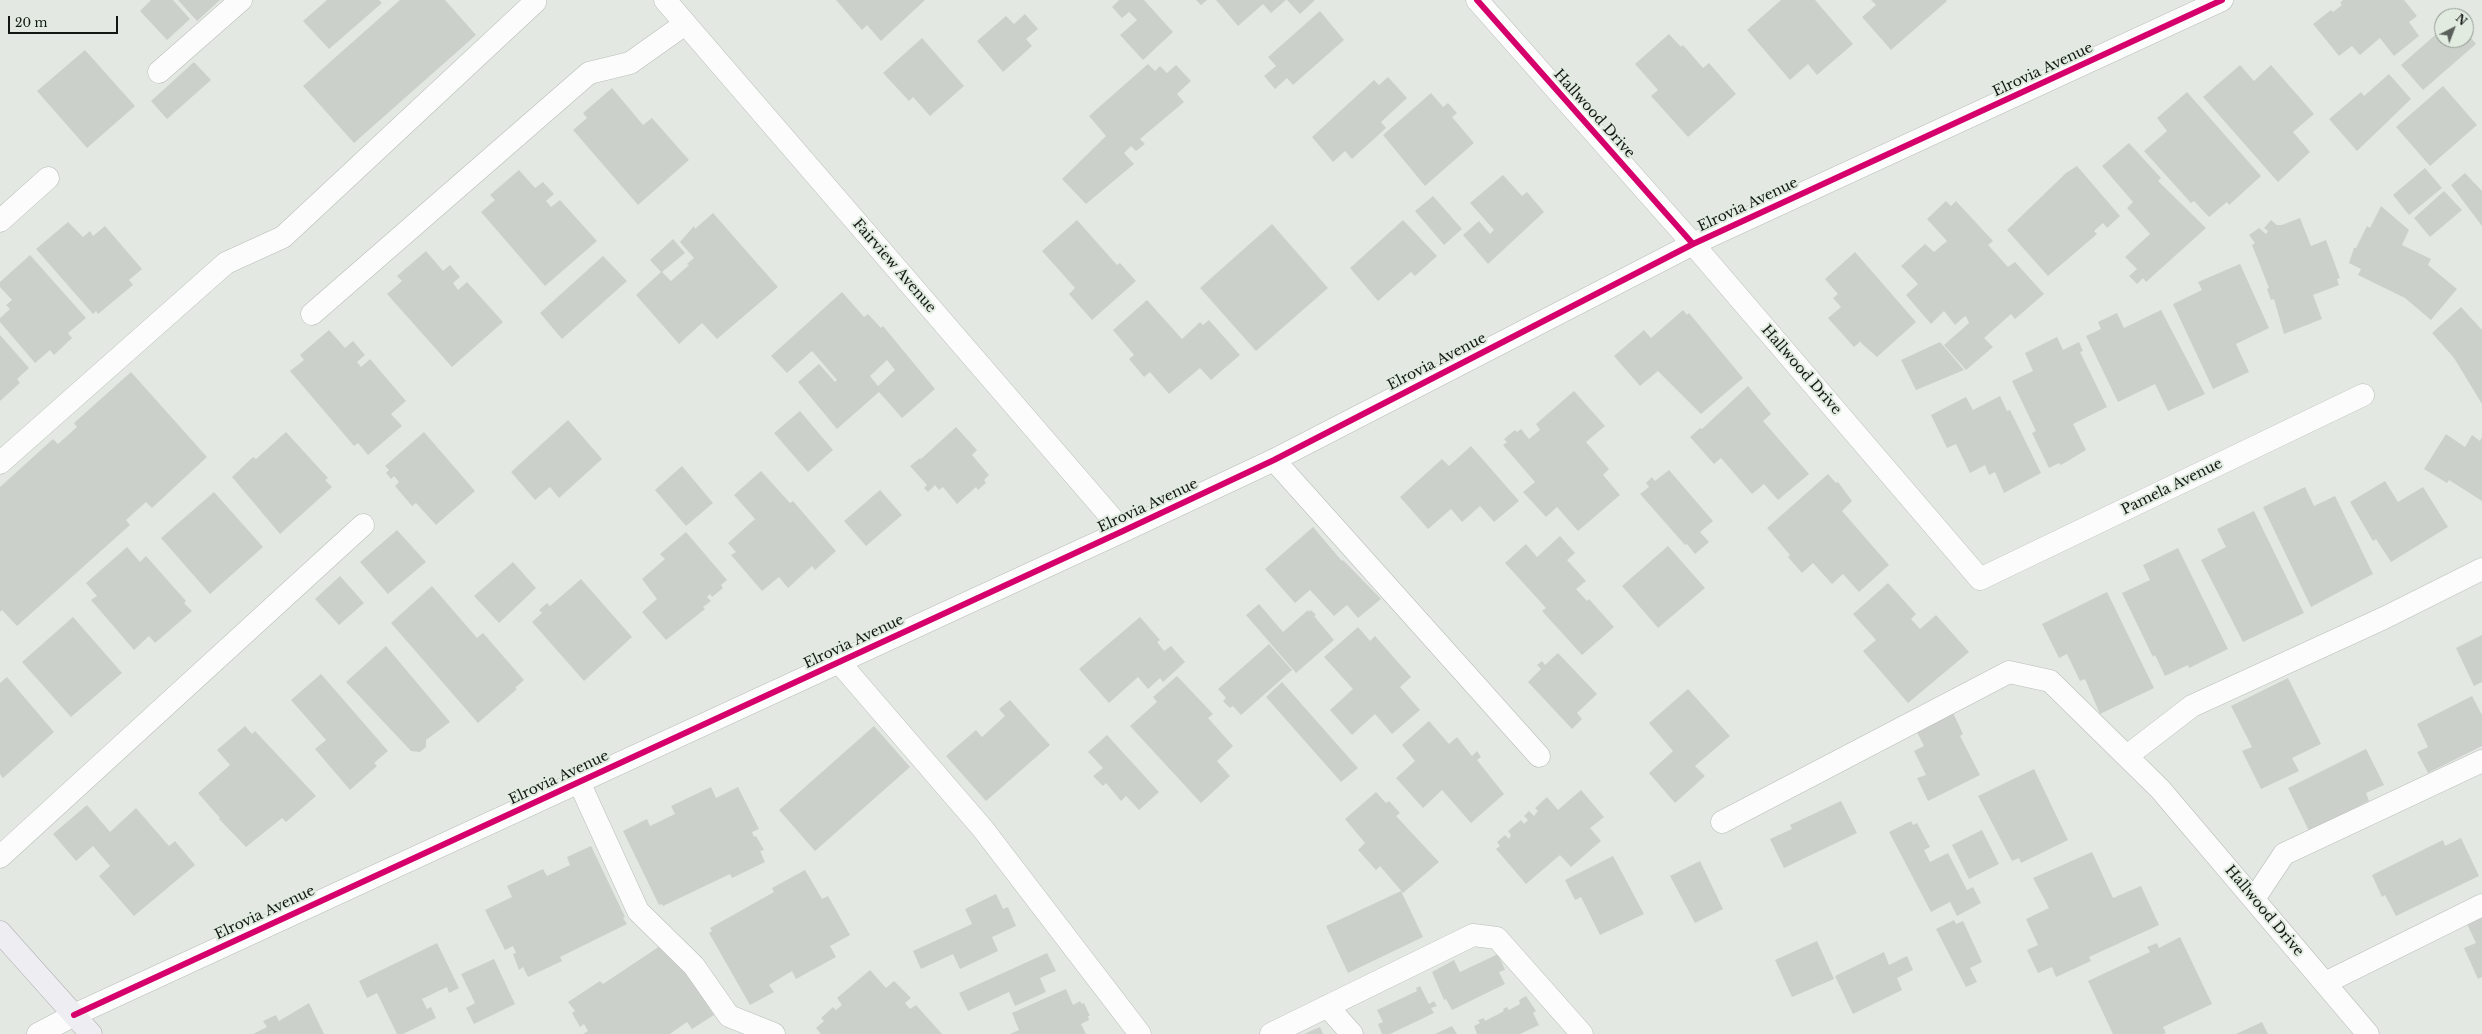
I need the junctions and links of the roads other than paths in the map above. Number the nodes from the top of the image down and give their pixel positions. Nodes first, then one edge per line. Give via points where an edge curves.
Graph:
1 (241, 0) edge
2 (665, 0) edge
3 (1477, 0) edge
4 (2222, 0) edge
5 (535, 2) dead end
6 (685, 24) junction
7 (159, 72) dead end
8 (48, 178) dead end
9 (0, 221) edge
10 (1693, 244) junction
11 (312, 314) dead end
12 (2363, 394) dead end
13 (1274, 460) junction
14 (0, 463) edge
15 (363, 525) dead end
16 (1123, 531) junction
17 (2482, 569) edge
18 (1980, 579) joint
19 (839, 662) junction
20 (1539, 756) dead end
21 (2127, 756) junction
22 (2482, 761) edge
23 (579, 782) junction
24 (1722, 822) dead end
25 (0, 857) edge
26 (2254, 899) junction
27 (2482, 904) edge
28 (0, 932) edge
29 (2325, 983) junction
30 (1327, 1006) junction
31 (74, 1015) junction
32 (38, 1034) edge
33 (91, 1034) edge
34 (774, 1034) edge
35 (1140, 1034) edge
36 (1271, 1034) edge
37 (1352, 1034) edge
38 (1582, 1034) edge
39 (2368, 1034) edge

1 - 7 street
2 - 6 street, Fairview Avenue
3 - 10 street, Hallwood Drive
4 - 10 street, Elrovia Avenue
5 - 14 street via 284,237 226,263
6 - 11 street via 630,63 589,73
6 - 16 street, Fairview Avenue
8 - 9 street
10 - 13 street, Elrovia Avenue
10 - 18 street, Hallwood Drive
12 - 18 street, Pamela Avenue
13 - 16 street, Elrovia Avenue
13 - 20 street
15 - 25 street
16 - 19 street, Elrovia Avenue
17 - 21 street via 2384,618 2192,706
19 - 23 street, Elrovia Avenue
19 - 35 street via 983,829
21 - 24 street, Hallwood Drive via 2050,681 2009,672
21 - 26 street, Hallwood Drive via 2160,788
22 - 26 street via 2284,854
23 - 31 street, Elrovia Avenue
23 - 34 street via 638,911 694,966 729,1016
26 - 29 street, Hallwood Drive
27 - 29 street
28 - 31 main road
29 - 39 street, Hallwood Drive
30 - 36 street
30 - 37 street
30 - 38 street via 1473,935 1497,938
31 - 32 street, Elrovia Avenue
31 - 33 main road

